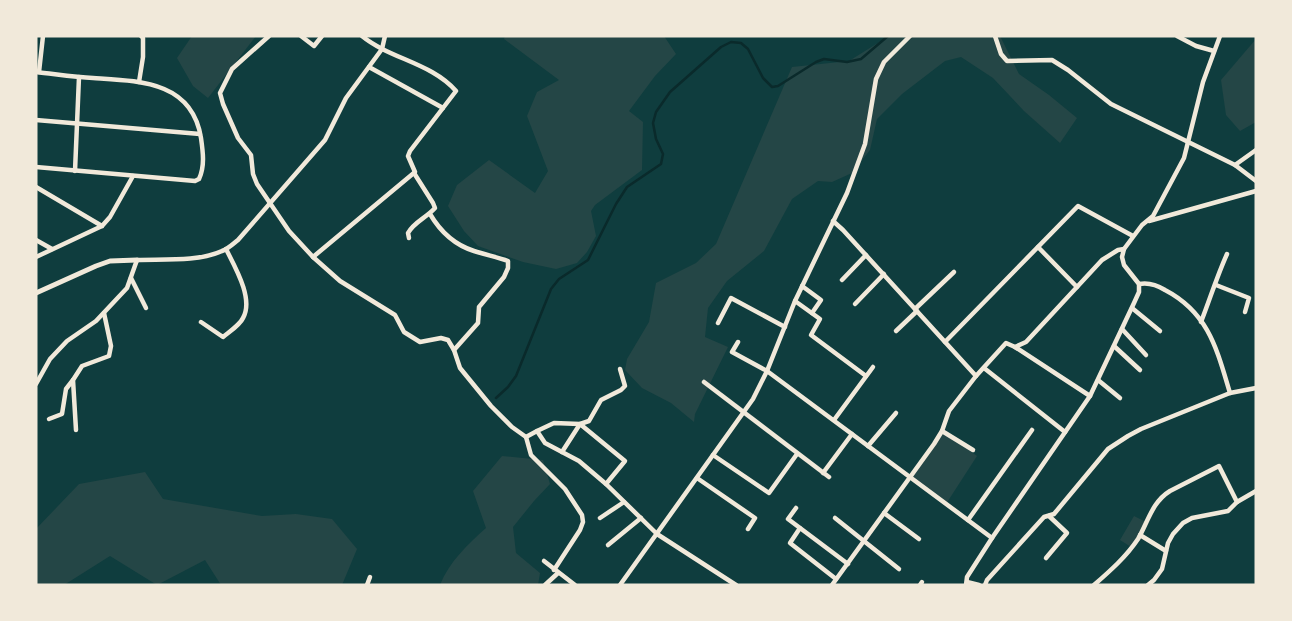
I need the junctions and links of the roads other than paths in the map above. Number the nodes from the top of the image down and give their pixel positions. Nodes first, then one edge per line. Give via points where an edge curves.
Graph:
1 (43, 36) edge
2 (269, 36) edge
3 (301, 36) edge
4 (322, 36) edge
5 (362, 36) edge
6 (385, 36) edge
7 (910, 36) edge
8 (995, 36) edge
9 (1178, 36) edge
10 (1220, 36) edge
11 (143, 37) edge
12 (382, 49) junction
13 (1214, 51) junction
14 (368, 67) junction
15 (38, 72) edge
16 (79, 77) junction
17 (139, 82) junction
18 (443, 108) junction
19 (36, 120) edge
20 (77, 124) junction
21 (200, 134) junction
22 (1189, 141) junction
23 (1256, 150) edge
24 (1235, 165) junction
25 (36, 167) edge
26 (75, 171) junction
27 (414, 173) junction
28 (133, 176) junction
29 (1255, 178) edge
30 (36, 187) edge
31 (1256, 191) edge
32 (270, 203) junction
33 (430, 214) junction
34 (833, 222) junction
35 (1146, 222) junction
36 (102, 226) junction
37 (1133, 236) junction
38 (409, 238) dead end
39 (36, 240) edge
40 (1038, 247) junction
41 (52, 249) junction
42 (226, 249) junction
43 (1124, 249) junction
44 (1227, 254) dead end
45 (866, 255) junction
46 (36, 257) edge
47 (313, 257) junction
48 (137, 260) junction
49 (954, 272) dead end
50 (884, 274) junction
51 (131, 278) junction
52 (842, 280) dead end
53 (1139, 284) junction
54 (1216, 285) junction
55 (802, 286) junction
56 (1077, 287) junction
57 (36, 293) edge
58 (795, 301) junction
59 (855, 304) dead end
60 (146, 308) dead end
61 (1132, 308) junction
62 (916, 310) junction
63 (1244, 312) dead end
64 (104, 313) junction
65 (812, 313) junction
66 (201, 322) dead end
67 (1201, 322) junction
68 (718, 323) dead end
69 (785, 327) junction
70 (1122, 329) junction
71 (896, 331) dead end
72 (1160, 331) dead end
73 (738, 342) dead end
74 (945, 342) junction
75 (1114, 346) junction
76 (1016, 347) junction
77 (454, 350) junction
78 (1146, 355) dead end
79 (873, 367) dead end
80 (620, 368) dead end
81 (984, 368) junction
82 (767, 370) junction
83 (1140, 370) dead end
84 (866, 376) junction
85 (976, 376) junction
86 (73, 380) junction
87 (1098, 380) junction
88 (704, 382) dead end
89 (36, 384) edge
90 (1256, 388) edge
91 (1230, 393) junction
92 (1090, 396) junction
93 (1120, 398) dead end
94 (743, 413) junction
95 (896, 413) dead end
96 (49, 418) dead end
97 (834, 420) junction
98 (580, 424) junction
99 (76, 430) dead end
100 (1032, 430) dead end
101 (538, 431) junction
102 (942, 431) junction
103 (1065, 432) junction
104 (852, 434) junction
105 (526, 437) junction
106 (868, 446) junction
107 (973, 450) dead end
108 (562, 452) junction
109 (797, 454) junction
110 (713, 455) junction
111 (823, 473) junction
112 (829, 477) dead end
113 (909, 477) junction
114 (696, 478) junction
115 (606, 484) junction
116 (1256, 491) edge
117 (624, 502) junction
118 (1237, 502) junction
119 (796, 508) dead end
120 (884, 513) junction
121 (1049, 516) junction
122 (600, 518) dead end
123 (641, 518) junction
124 (835, 518) dead end
125 (968, 520) junction
126 (800, 528) junction
127 (748, 529) dead end
128 (657, 534) junction
129 (1140, 535) junction
130 (992, 538) junction
131 (920, 539) dead end
132 (864, 542) junction
133 (608, 545) dead end
134 (1166, 551) junction
135 (1046, 558) dead end
136 (544, 561) dead end
137 (848, 564) junction
138 (899, 569) dead end
139 (556, 571) junction
140 (370, 577) dead end
141 (836, 579) junction
142 (966, 583) edge
143 (366, 585) edge
144 (545, 585) edge
145 (575, 585) edge
146 (620, 585) edge
147 (736, 585) edge
148 (832, 585) edge
149 (979, 585) edge
150 (985, 585) edge
151 (1094, 585) edge
152 (1148, 585) edge

1 - 15 street
2 - 32 street via 232,69 220,94 238,138 251,155 252,174
3 - 4 street via 314,46
5 - 12 street
6 - 12 street
7 - 34 street via 884,62 876,80 864,144
8 - 22 street via 1007,61 1052,60 1111,104
9 - 13 street
10 - 13 street
11 - 17 street
12 - 14 street
12 - 18 street via 451,85 456,91
13 - 22 street
14 - 18 street
14 - 32 street via 346,98 325,140
15 - 16 street
16 - 17 street
16 - 20 street
17 - 21 street via 162,87 176,95 198,120
18 - 27 street via 410,151 408,156
19 - 20 street
20 - 21 street
20 - 26 street
21 - 28 street via 204,157 199,179
22 - 24 street
22 - 35 street via 1184,158 1153,216
23 - 24 street
24 - 29 street
25 - 26 street
26 - 28 street
27 - 33 street via 434,203 435,208
27 - 47 street
28 - 36 street
30 - 36 street
31 - 35 street
32 - 42 street
32 - 47 street
33 - 38 street via 412,227
33 - 77 street via 439,228 456,243 508,261 504,277 479,308 478,323
34 - 45 street
34 - 55 street
35 - 37 street
36 - 41 street
37 - 40 street via 1078,206
37 - 43 street
39 - 41 street
40 - 56 street
40 - 74 street
41 - 46 street
42 - 48 street via 193,258
42 - 66 street via 245,295 247,306 243,320 224,337
43 - 53 street via 1124,265
43 - 56 street via 1102,260
44 - 54 street
45 - 50 street
45 - 52 street
47 - 77 street via 340,281 395,315 404,332 414,339 420,342 441,338 448,340
48 - 51 street
48 - 57 street via 96,266
49 - 62 street
50 - 59 street
50 - 62 street
51 - 60 street
51 - 64 street via 127,288
53 - 61 street
53 - 67 street via 1156,285 1175,295
54 - 63 street via 1249,298
54 - 67 street
55 - 58 street
55 - 65 street via 821,300
56 - 76 street via 1026,342
58 - 65 street
58 - 69 street
61 - 70 street
61 - 72 street
62 - 71 street
62 - 74 street
64 - 86 street via 111,346 109,356 82,366
64 - 89 street via 88,328 67,340 50,358
65 - 84 street via 820,319 811,335
67 - 91 street via 1214,341
68 - 69 street via 731,298
69 - 82 street
70 - 75 street
70 - 78 street
73 - 82 street via 732,352
74 - 85 street
75 - 83 street
75 - 87 street
76 - 81 street via 1006,343
76 - 92 street
77 - 105 street via 460,368 491,406
79 - 84 street
80 - 98 street via 625,386 601,400 589,421
81 - 85 street
81 - 103 street
82 - 94 street
82 - 97 street
84 - 97 street
85 - 102 street via 949,411
86 - 96 street via 66,389 62,414
86 - 99 street
87 - 92 street
87 - 93 street
88 - 94 street
90 - 91 street
91 - 121 street via 1141,429 1108,449
92 - 103 street
94 - 109 street
94 - 110 street
95 - 106 street
97 - 104 street
98 - 101 street via 554,422
98 - 108 street
98 - 115 street via 625,461
100 - 125 street
101 - 105 street
101 - 108 street via 545,443
102 - 107 street
102 - 113 street
103 - 130 street
104 - 106 street
104 - 111 street
105 - 139 street via 531,455 565,489 582,515 580,530
106 - 113 street
108 - 115 street
109 - 110 street via 769,493
109 - 111 street
110 - 114 street
111 - 112 street
113 - 120 street
113 - 125 street
114 - 127 street via 755,518
114 - 128 street
115 - 117 street
116 - 118 street
117 - 122 street
117 - 123 street
118 - 129 street via 1219,466 1163,496
118 - 134 street via 1228,511 1192,518 1184,523 1173,534
119 - 126 street via 788,519
120 - 131 street
120 - 132 street
121 - 135 street via 1067,533
121 - 150 street
123 - 128 street
123 - 133 street
124 - 132 street
125 - 130 street
126 - 137 street
126 - 141 street via 790,543
128 - 146 street
128 - 147 street
129 - 134 street
129 - 151 street via 1123,558
130 - 142 street
132 - 137 street
132 - 138 street
134 - 152 street via 1162,569
136 - 139 street
137 - 141 street
139 - 144 street
139 - 145 street
140 - 143 street
141 - 148 street
142 - 149 street

